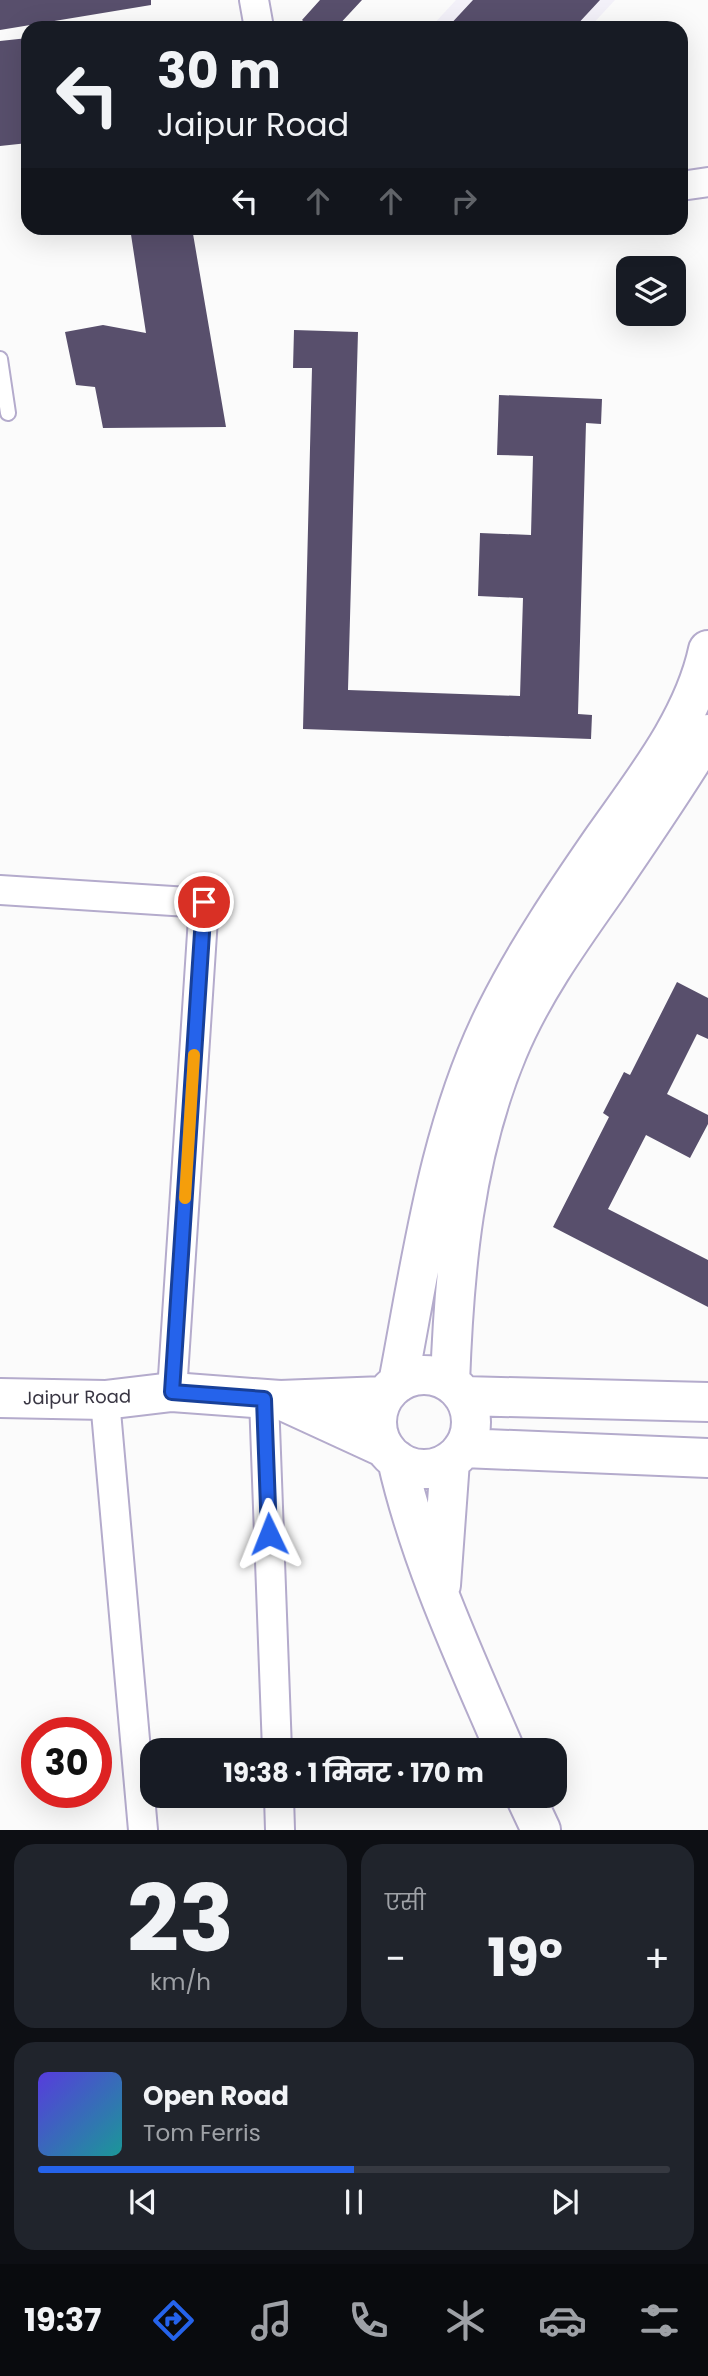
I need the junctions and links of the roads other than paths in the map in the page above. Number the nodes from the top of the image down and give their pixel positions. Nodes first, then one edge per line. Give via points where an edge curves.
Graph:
1 (254, 0) edge
2 (258, 21) edge
3 (708, 182) edge
4 (688, 185) edge
5 (0, 359) edge
6 (8, 413) dead end
7 (708, 650) edge
8 (708, 734) edge
9 (0, 890) edge
10 (391, 1389) junction
11 (457, 1389) junction
12 (172, 1392) junction
13 (0, 1397) edge
14 (105, 1400) junction
15 (272, 1400) junction
16 (692, 1402) edge
17 (391, 1454) junction
18 (457, 1455) junction
19 (695, 1458) edge
20 (440, 1597) junction
21 (277, 1738) edge
22 (500, 1738) edge
23 (279, 1808) edge
24 (531, 1808) edge
25 (144, 1830) edge
26 (280, 1830) edge
27 (541, 1830) edge

1 - 2 street
3 - 4 street
5 - 6 lane
7 - 10 street via 688,705 647,777 532,948 464,1084
8 - 11 street via 539,988 492,1092 454,1286
9 - 12 street via 204,902
10 - 11 street via 414,1376 433,1376
10 - 15 street, Jaipur Road
10 - 17 street via 378,1413 378,1431
11 - 16 street
11 - 18 street via 470,1413 470,1432
12 - 14 street, Jaipur Road
12 - 15 street, Jaipur Road
13 - 14 street, Jaipur Road
14 - 25 street
15 - 17 street, Jaipur Road
15 - 21 street
16 - 19 street
17 - 18 street via 415,1468 433,1468
17 - 20 street
18 - 19 street
18 - 20 street
20 - 22 street
23 - 26 street
24 - 27 street

